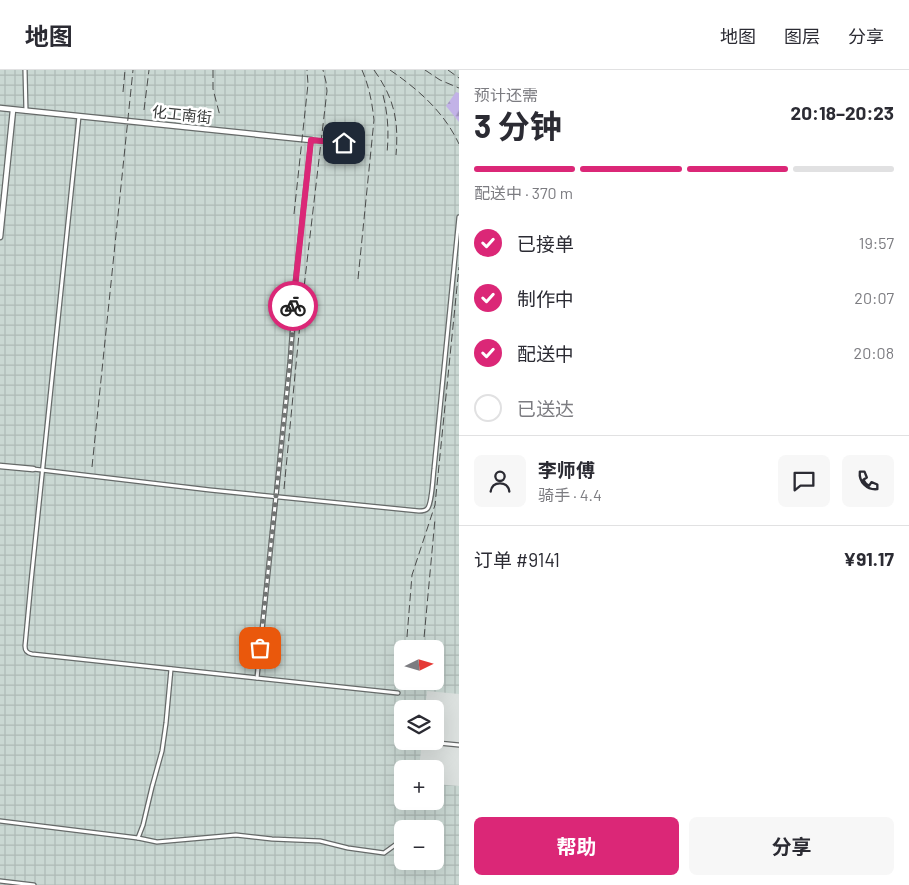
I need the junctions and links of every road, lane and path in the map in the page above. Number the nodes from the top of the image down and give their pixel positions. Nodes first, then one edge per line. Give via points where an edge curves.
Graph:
1 (25, 70) edge
2 (0, 108) edge
3 (13, 110) junction
4 (26, 111) junction
5 (79, 116) junction
6 (311, 140) junction
7 (361, 145) dead end
8 (459, 217) edge
9 (0, 237) edge
10 (0, 466) edge
11 (33, 470) joint
12 (43, 470) junction
13 (275, 497) junction
14 (172, 669) junction
15 (257, 678) junction
16 (398, 693) dead end
17 (444, 744) edge
18 (459, 745) edge
19 (0, 821) edge
20 (138, 838) junction
21 (394, 846) edge
22 (0, 881) edge
23 (34, 885) edge

1 - 4 street
2 - 3 street, 化工南街
3 - 4 street, 化工南街
3 - 9 street
4 - 5 street, 化工南街
5 - 6 street, 化工南街
5 - 12 street
6 - 7 street, 化工南街
6 - 13 street
8 - 13 street via 434,469 427,508 419,511
10 - 11 street
11 - 12 street
12 - 13 street
12 - 14 street via 26,651
13 - 15 street
14 - 15 street
14 - 20 street via 162,751
15 - 16 street
17 - 18 street
19 - 20 street
20 - 21 street via 157,842 236,835 320,841 384,853
22 - 23 street

